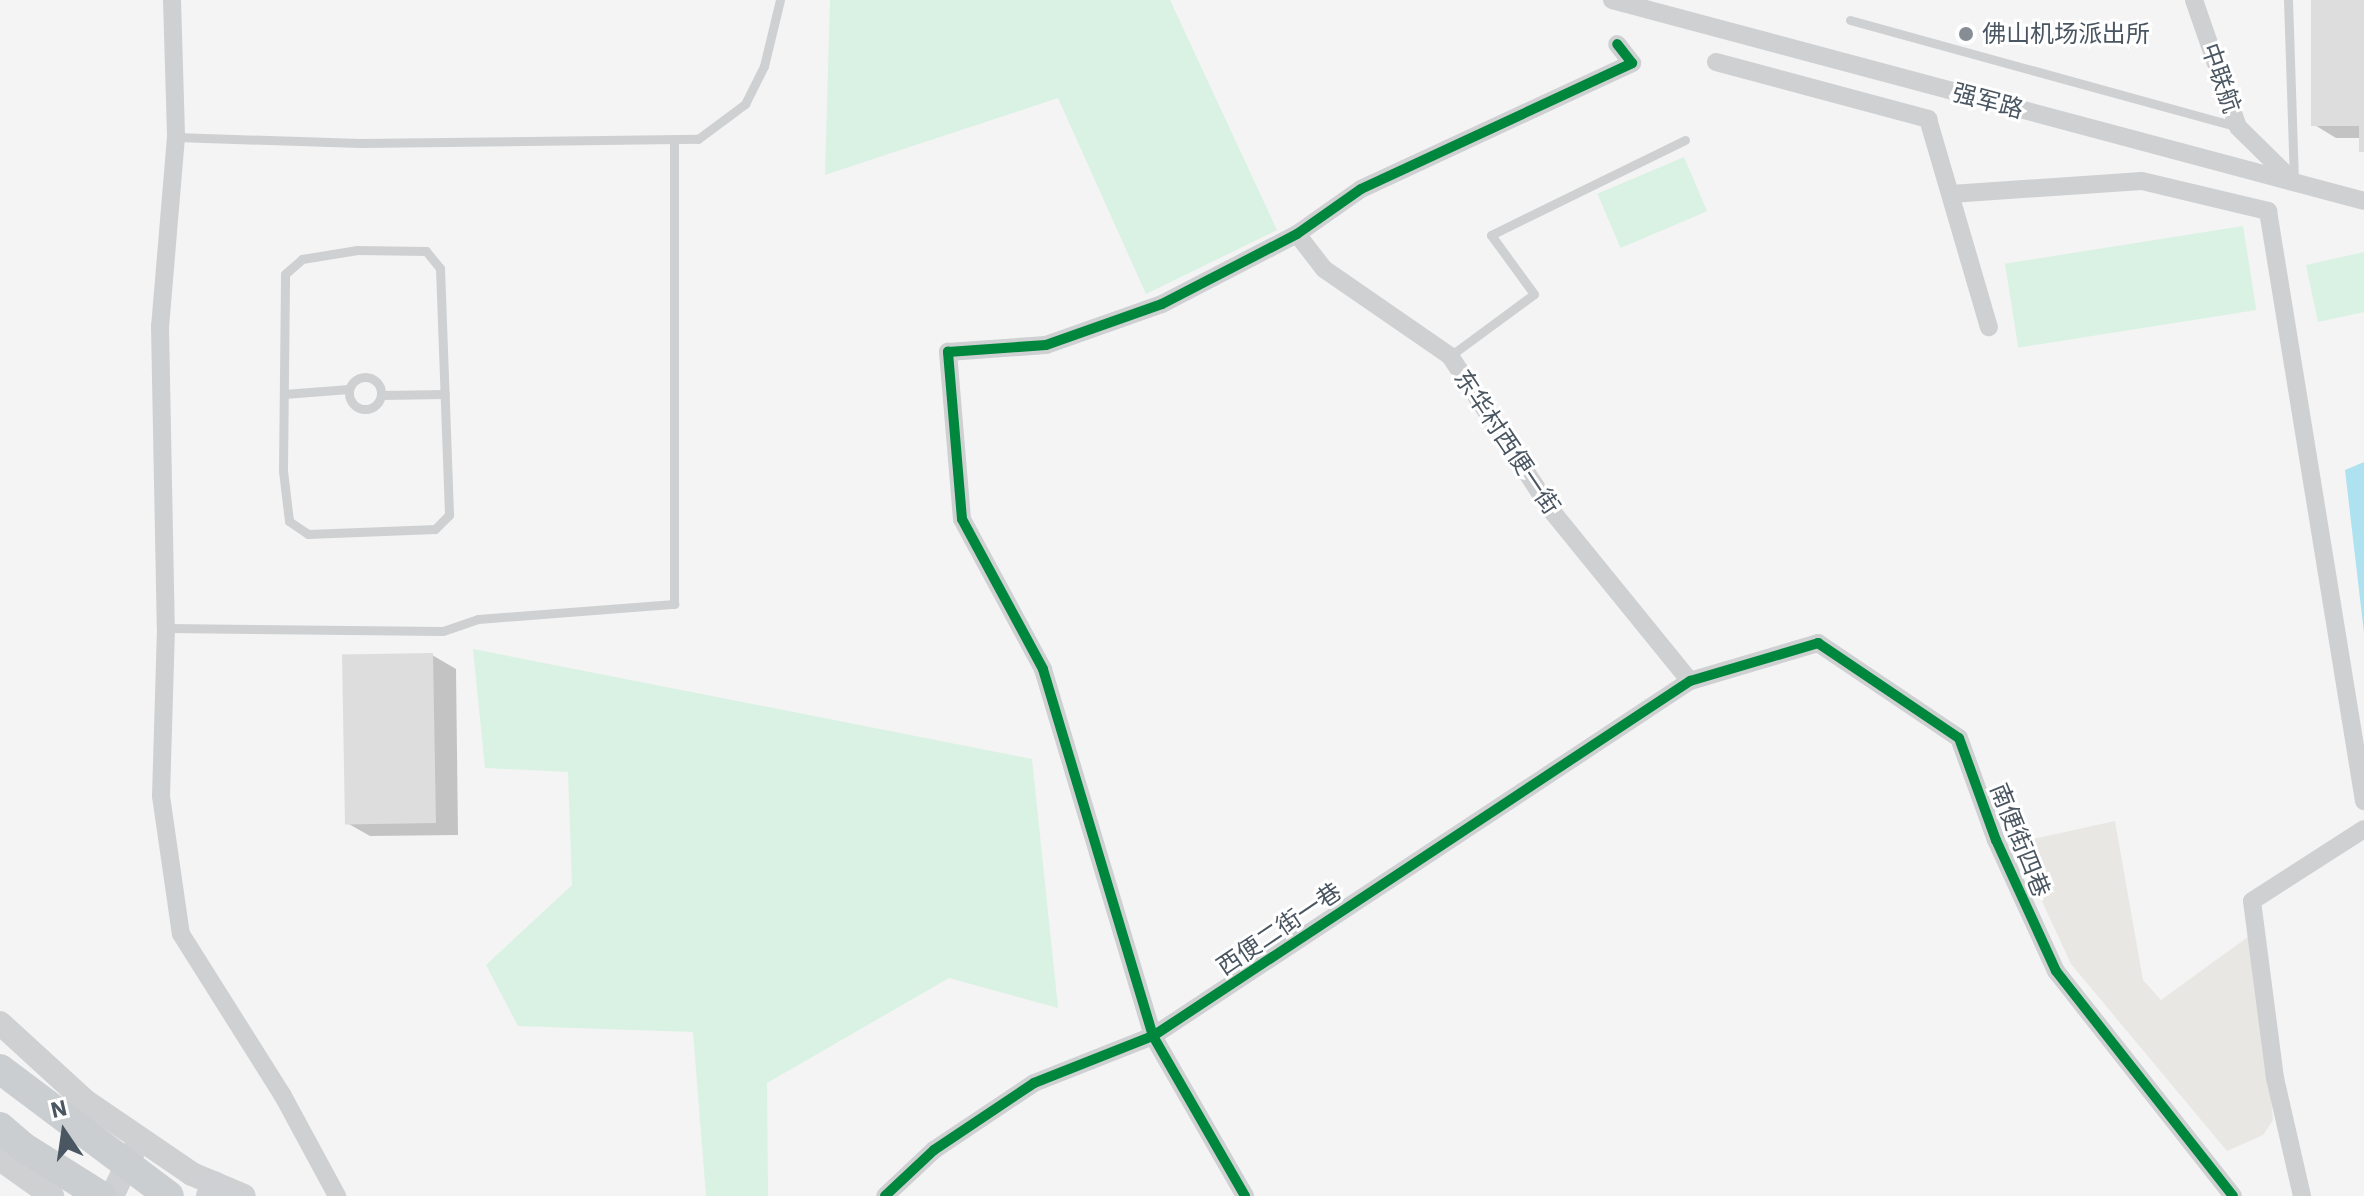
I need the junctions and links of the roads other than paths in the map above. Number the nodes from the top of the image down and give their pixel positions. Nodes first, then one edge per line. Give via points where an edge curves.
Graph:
1 (172, 0) edge
2 (780, 0) edge
3 (1612, 0) edge
4 (2194, 0) edge
5 (2288, 0) edge
6 (1850, 20) dead end
7 (1617, 44) dead end
8 (1716, 62) dead end
9 (2238, 127) junction
10 (176, 137) junction
11 (1685, 140) dead end
12 (674, 141) junction
13 (2294, 182) junction
14 (1951, 194) junction
15 (2364, 201) edge
16 (1297, 234) junction
17 (1989, 327) dead end
18 (1450, 356) junction
19 (349, 389) junction
20 (284, 394) junction
21 (445, 394) junction
22 (381, 395) junction
23 (166, 628) junction
24 (1690, 681) junction
25 (2364, 801) edge
26 (2364, 829) edge
27 (0, 1023) edge
28 (1153, 1036) junction
29 (0, 1069) edge
30 (0, 1127) edge
31 (132, 1133) junction
32 (0, 1159) edge
33 (212, 1190) edge
34 (52, 1196) edge
35 (101, 1196) edge
36 (112, 1196) edge
37 (169, 1196) edge
38 (244, 1196) edge
39 (337, 1196) edge
40 (885, 1196) edge
41 (1245, 1196) edge
42 (2233, 1196) edge
43 (2302, 1196) edge

1 - 10 street
2 - 12 lane via 764,66 745,104 698,139
3 - 13 street, 强军路
4 - 9 street, 中联航
5 - 13 lane
6 - 9 lane
7 - 16 street via 1632,63 1361,189
8 - 14 street via 1928,119
9 - 13 street, 中联航
10 - 12 lane via 360,143
10 - 23 street via 160,326
11 - 18 lane via 1491,235 1534,294
12 - 23 lane via 674,604 478,619 443,631
13 - 15 street, 强军路
14 - 17 street
14 - 25 street via 2142,181 2268,211
16 - 18 street, 东华村西便一街 via 1324,269
16 - 28 street via 1162,304 1046,345 948,352 962,519 1043,669
18 - 24 street, 东华村西便一街 via 1551,510
19 - 20 lane
19 - 22 lane via 355,380 371,378
19 - 22 lane via 350,399 362,409 373,407
20 - 21 lane via 285,274 302,259 357,250 426,251 440,268
20 - 21 lane via 289,521 308,534 435,529 449,515
21 - 22 lane
23 - 39 street via 161,796 181,934 283,1096
24 - 28 street, 西便二街一巷
24 - 42 street, 南便街四巷 via 1818,643 1959,738 1996,840 2056,971
26 - 43 street via 2252,901 2275,1078
27 - 31 street via 85,1101
28 - 40 street, 西便二街一巷 via 1034,1083 934,1150
28 - 41 street
29 - 37 main road, bridge
30 - 35 main road
31 - 33 street
31 - 36 street via 133,1155
32 - 34 street
33 - 38 street

